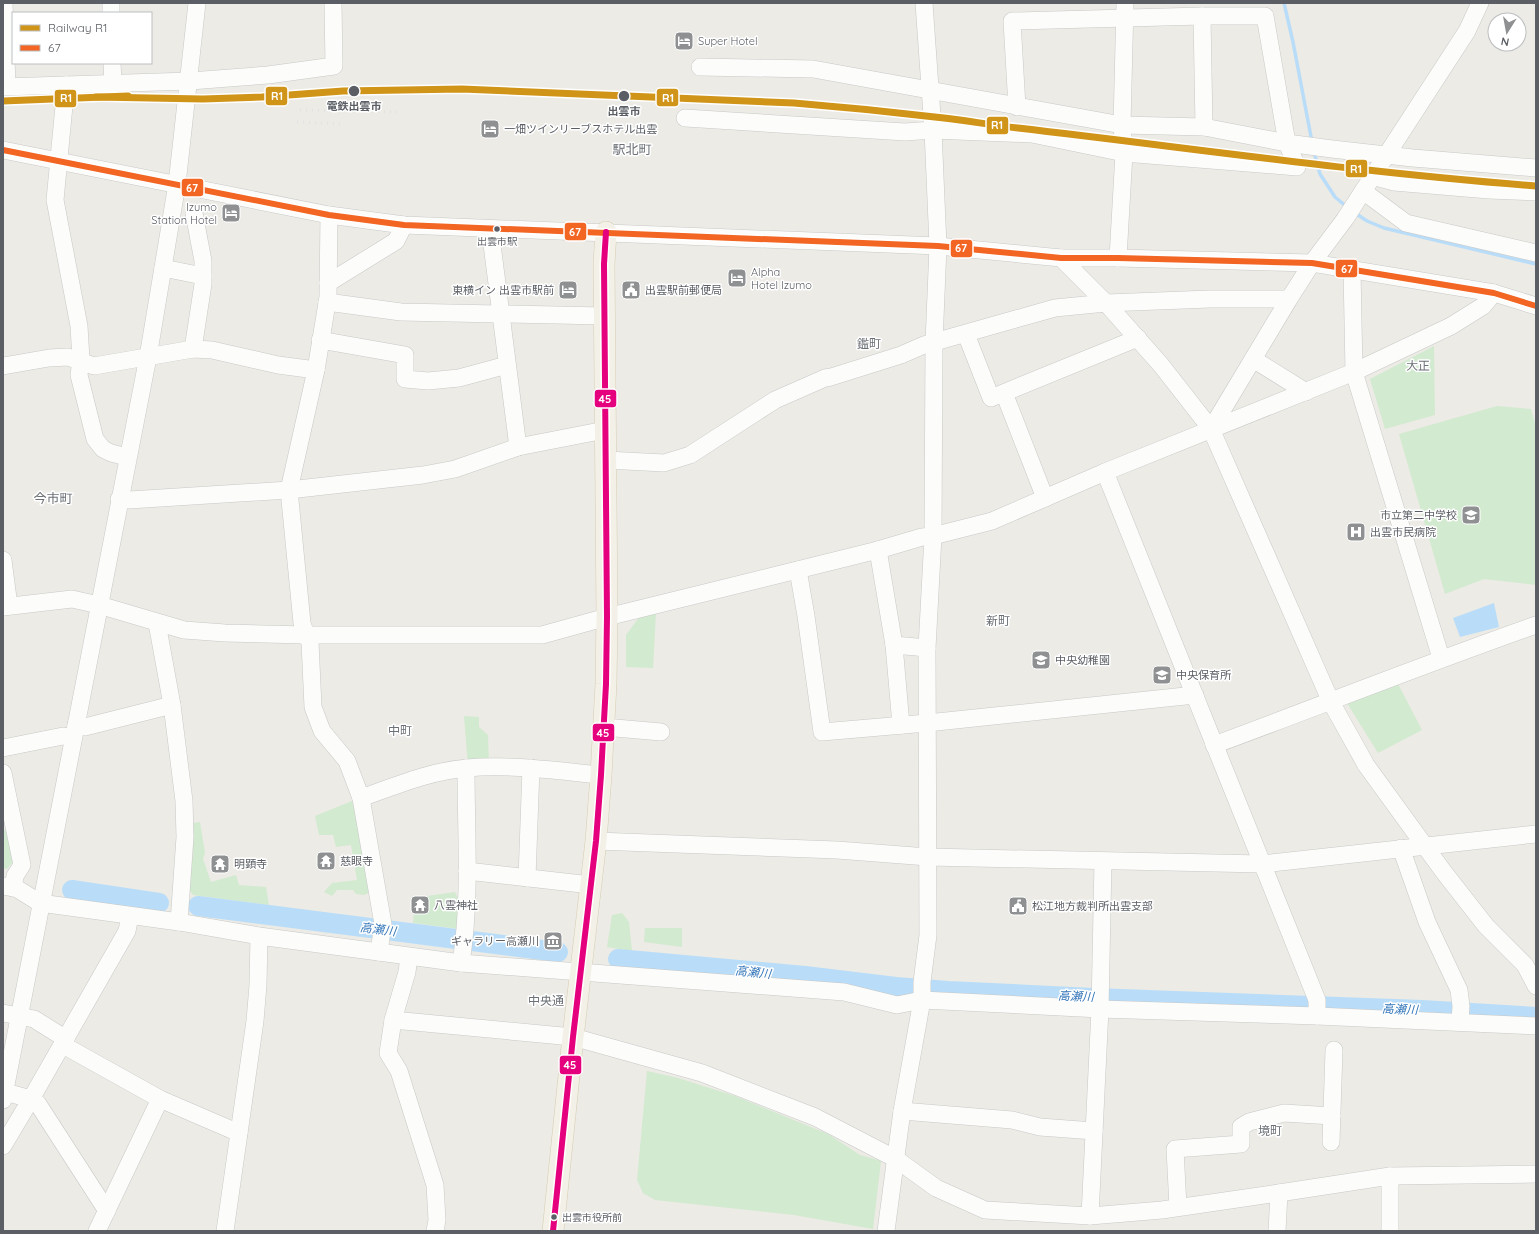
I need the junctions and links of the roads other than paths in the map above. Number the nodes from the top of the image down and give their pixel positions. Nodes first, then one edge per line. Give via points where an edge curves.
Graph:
1 (4, 3) edge
2 (197, 3) edge
3 (333, 3) edge
4 (924, 3) edge
5 (1480, 3) edge
6 (1126, 10) edge
7 (1202, 16) junction
8 (112, 64) edge
9 (700, 67) dead end
10 (190, 81) junction
11 (113, 84) junction
12 (66, 85) junction
13 (5, 86) edge
14 (930, 90) junction
15 (1017, 107) junction
16 (686, 118) dead end
17 (1122, 125) junction
18 (1204, 127) junction
19 (933, 130) junction
20 (1293, 144) junction
21 (3, 150) edge
22 (1124, 153) junction
23 (1386, 154) junction
24 (60, 161) junction
25 (1536, 168) edge
26 (1372, 176) junction
27 (177, 184) junction
28 (1536, 192) edge
29 (1362, 193) junction
30 (194, 213) dead end
31 (329, 215) junction
32 (404, 226) junction
33 (490, 229) junction
34 (606, 232) junction
35 (938, 246) junction
36 (1536, 253) edge
37 (1062, 258) junction
38 (1118, 258) junction
39 (1312, 264) junction
40 (163, 268) junction
41 (1352, 270) junction
42 (203, 276) junction
43 (328, 283) junction
44 (1494, 293) junction
45 (1289, 299) junction
46 (327, 302) junction
47 (1106, 303) junction
48 (1536, 304) edge
49 (501, 314) junction
50 (604, 316) junction
51 (966, 334) junction
52 (1138, 338) junction
53 (320, 340) junction
54 (934, 343) junction
55 (193, 349) junction
56 (148, 357) junction
57 (1253, 359) junction
58 (81, 360) junction
59 (507, 365) junction
60 (3, 366) edge
61 (316, 370) junction
62 (1354, 372) junction
63 (1306, 392) junction
64 (1004, 393) junction
65 (605, 430) junction
66 (1211, 430) junction
67 (518, 447) junction
68 (127, 457) junction
69 (606, 460) junction
70 (1105, 472) junction
71 (289, 490) junction
72 (1045, 498) junction
73 (119, 499) junction
74 (932, 536) junction
75 (878, 550) junction
76 (3, 560) edge
77 (798, 570) junction
78 (99, 605) junction
79 (6, 606) edge
80 (607, 617) junction
81 (157, 623) junction
82 (1536, 625) edge
83 (306, 636) junction
84 (894, 645) junction
85 (927, 648) junction
86 (1441, 658) junction
87 (1195, 695) junction
88 (1332, 702) junction
89 (172, 705) junction
90 (927, 723) junction
91 (901, 726) junction
92 (604, 727) junction
93 (75, 732) junction
94 (661, 732) dead end
95 (1214, 745) junction
96 (3, 748) edge
97 (466, 768) junction
98 (530, 768) junction
99 (3, 773) edge
100 (601, 775) junction
101 (361, 798) junction
102 (1536, 834) edge
103 (596, 840) junction
104 (1423, 846) junction
105 (1401, 848) junction
106 (928, 857) junction
107 (1103, 861) junction
108 (1262, 864) junction
109 (467, 871) junction
110 (526, 878) junction
111 (591, 885) junction
112 (8, 887) edge
113 (40, 904) junction
114 (130, 916) junction
115 (179, 922) junction
116 (259, 936) junction
117 (379, 952) junction
118 (410, 957) junction
119 (461, 963) junction
120 (581, 973) junction
121 (1536, 986) edge
122 (922, 1000) junction
123 (1100, 1009) junction
124 (11, 1014) edge
125 (1317, 1016) junction
126 (393, 1020) junction
127 (1460, 1021) junction
128 (1536, 1026) edge
129 (573, 1037) junction
130 (64, 1042) junction
131 (1334, 1050) dead end
132 (4, 1096) edge
133 (31, 1099) junction
134 (160, 1099) junction
135 (902, 1111) junction
136 (1332, 1116) junction
137 (1094, 1131) junction
138 (239, 1133) junction
139 (1331, 1142) dead end
140 (3, 1146) edge
141 (896, 1159) junction
142 (1536, 1174) edge
143 (1390, 1176) junction
144 (1280, 1193) junction
145 (1178, 1207) junction
146 (106, 1211) junction
147 (1090, 1216) junction
148 (97, 1231) edge
149 (225, 1231) edge
150 (435, 1231) edge
151 (553, 1231) edge
152 (886, 1231) edge
153 (1277, 1231) edge
154 (1390, 1231) edge

1 - 13 street
2 - 10 street
3 - 10 street via 334,66 268,76
4 - 14 street
5 - 23 street via 1467,31
6 - 7 street
6 - 15 street via 1012,21
6 - 17 street
7 - 18 street
7 - 20 street via 1265,16
8 - 11 street
9 - 14 street via 813,69
10 - 11 street
10 - 27 street
11 - 12 street
12 - 13 street
12 - 24 street
14 - 15 street
14 - 19 street
15 - 17 street
16 - 19 street via 905,132
17 - 18 street
17 - 22 street
18 - 20 street
19 - 22 street via 1032,134
19 - 35 street
20 - 22 street via 1297,166
20 - 23 street
21 - 24 street
22 - 38 street
23 - 25 street
23 - 26 street
24 - 27 street
24 - 58 street via 56,200 79,326
26 - 28 street via 1394,182
26 - 29 street
27 - 31 street
27 - 40 street
29 - 36 street via 1406,223
29 - 39 street
30 - 42 street via 203,261
31 - 32 street
31 - 43 street
32 - 33 street
32 - 43 street via 396,241
33 - 34 street
33 - 49 street
34 - 35 street
34 - 50 main road
35 - 37 street
35 - 54 street
37 - 38 street
37 - 47 street
38 - 39 street
39 - 41 street
39 - 45 street
40 - 42 street
40 - 56 street
41 - 44 street
41 - 62 street
42 - 55 street
43 - 46 street
44 - 48 street
44 - 62 street via 1483,306 1451,326
45 - 47 street
45 - 57 street
46 - 49 street via 401,312
46 - 53 street
47 - 51 street via 1055,308
47 - 52 street
49 - 50 street
49 - 59 street
50 - 65 main road
51 - 54 street
51 - 64 street via 991,398
52 - 64 street
52 - 66 street
53 - 59 street via 405,355 405,379 428,381 460,378
53 - 61 street
54 - 69 street via 825,378 775,400 690,455 664,463
54 - 74 street
55 - 56 street
55 - 61 street via 212,350 278,365
56 - 58 street via 94,366
56 - 68 street
57 - 63 street
57 - 66 street
58 - 60 street via 68,357 49,358
58 - 68 street via 79,375 95,438 111,453
59 - 67 street
61 - 71 street
62 - 63 street
62 - 86 street
63 - 66 street
64 - 72 street
65 - 67 street
65 - 69 main road
66 - 70 street
66 - 88 street
67 - 71 street via 455,469
68 - 73 street
69 - 80 main road
70 - 72 street
70 - 87 street
71 - 73 street
71 - 83 street via 302,623
72 - 74 street via 992,521
73 - 78 street
74 - 75 street via 922,536
74 - 85 street
75 - 77 street
75 - 84 street
76 - 79 street
77 - 80 street
77 - 91 street via 822,732
78 - 79 street via 72,599
78 - 81 street
78 - 93 street
80 - 83 street via 542,635
80 - 92 main road
81 - 83 street via 184,630
81 - 89 street
82 - 86 street
83 - 101 street via 310,642 313,706 322,730 347,761
84 - 85 street
84 - 91 street
85 - 90 street
86 - 88 street
87 - 90 street
87 - 95 street
88 - 95 street
88 - 104 street via 1366,765
89 - 93 street via 85,727
89 - 115 street via 184,801 185,830
90 - 91 street
90 - 106 street
92 - 94 street
92 - 100 main road
93 - 96 street
93 - 113 street
95 - 108 street
97 - 98 street
97 - 101 street via 423,777
97 - 109 street
98 - 100 street
98 - 110 street
99 - 112 street via 22,865
100 - 103 main road
101 - 117 street via 383,924
102 - 104 street
103 - 106 street via 837,850
103 - 111 main road
104 - 105 street
104 - 121 street via 1486,926 1525,965
105 - 108 street
105 - 127 street via 1427,922 1459,990
106 - 107 street
106 - 122 street via 928,935
107 - 108 street
107 - 123 street
108 - 125 street via 1317,1000
109 - 110 street
109 - 119 street via 466,934
110 - 111 street
111 - 120 main road
112 - 113 street via 16,888
113 - 114 street
113 - 124 street
114 - 115 street
114 - 130 street via 126,931
115 - 116 street
116 - 117 street
116 - 138 street via 255,1021
117 - 118 street
118 - 119 street
118 - 126 street
119 - 120 street
120 - 122 street via 844,992 897,1005
120 - 129 main road
122 - 123 street
122 - 135 street
123 - 125 street
123 - 137 street
124 - 130 street via 34,1019
124 - 132 street
125 - 127 street
126 - 129 street
126 - 150 street via 388,1053 399,1070 435,1185
127 - 128 street
129 - 141 street via 702,1073 815,1117
129 - 151 main road
130 - 133 street
130 - 134 street
131 - 136 street
132 - 133 street
133 - 140 street
133 - 146 street via 38,1104
134 - 138 street
134 - 146 street
135 - 137 street via 1012,1120 1040,1127
135 - 141 street
136 - 139 street
136 - 145 street via 1284,1113 1249,1122 1241,1127 1241,1144 1175,1149
137 - 147 street
138 - 149 street
141 - 147 street via 936,1188 985,1210
141 - 152 street
142 - 143 street
143 - 144 street
143 - 154 street
144 - 145 street
144 - 153 street
145 - 147 street
146 - 148 street

